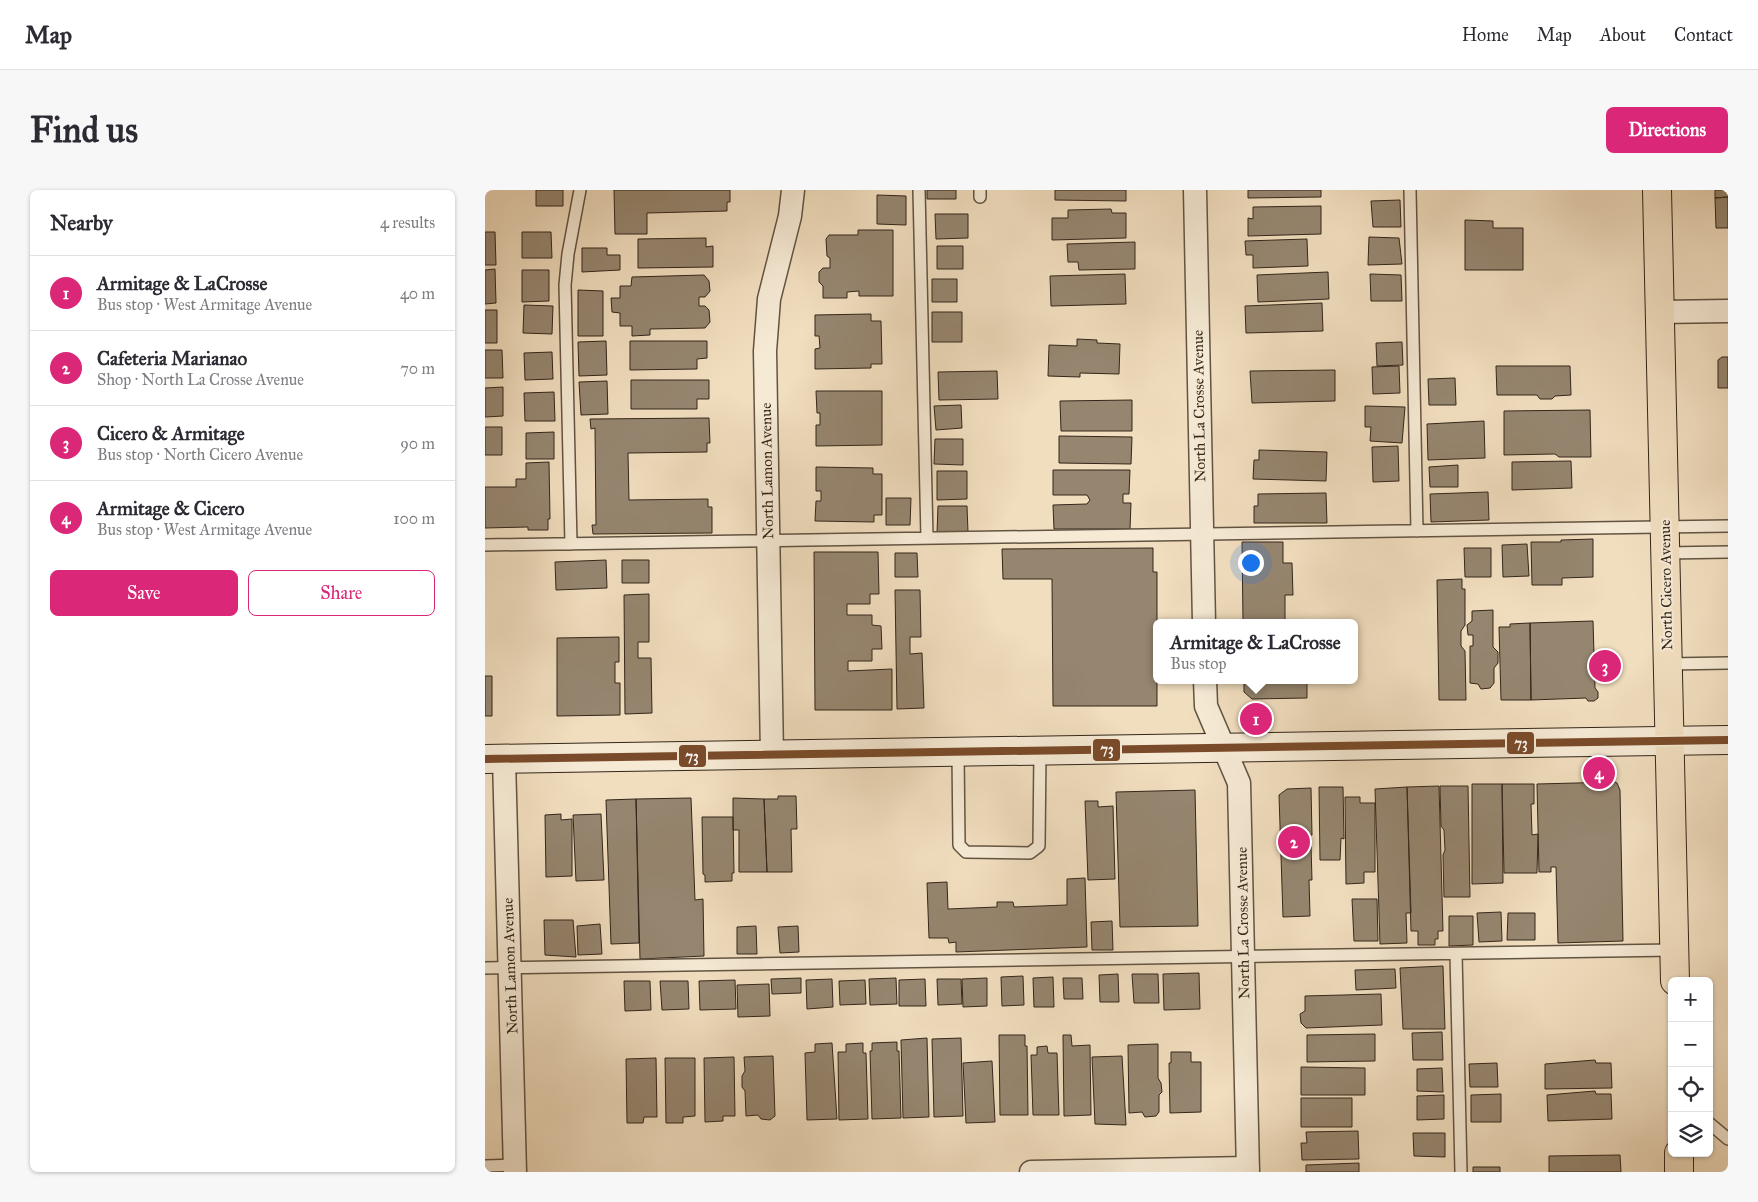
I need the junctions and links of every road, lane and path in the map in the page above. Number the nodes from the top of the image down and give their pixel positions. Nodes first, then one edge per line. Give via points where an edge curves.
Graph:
1 (580, 190) edge
2 (793, 190) edge
3 (919, 190) edge
4 (1195, 190) edge
5 (1410, 190) edge
6 (1657, 190) edge
7 (1728, 311) edge
8 (1660, 312) junction
9 (1728, 526) edge
10 (1417, 531) junction
11 (1202, 534) junction
12 (927, 538) junction
13 (1665, 540) junction
14 (768, 541) junction
15 (571, 544) junction
16 (485, 545) edge
17 (1728, 552) edge
18 (1204, 619) edge
19 (1728, 663) edge
20 (1668, 664) junction
21 (1205, 684) edge
22 (1728, 740) edge
23 (1669, 741) junction
24 (1224, 748) junction
25 (1039, 751) junction
26 (958, 752) junction
27 (771, 755) junction
28 (495, 759) edge
29 (1674, 950) junction
30 (1456, 954) junction
31 (1243, 957) junction
32 (485, 968) edge
33 (510, 968) junction
34 (1675, 977) edge
35 (1713, 1126) edge
36 (1728, 1139) edge
37 (1679, 1157) edge
38 (485, 1166) edge
39 (515, 1169) edge
40 (1248, 1170) edge
41 (1031, 1172) edge
42 (1461, 1172) edge
43 (1679, 1172) edge

1 - 15 lane via 565,285
2 - 14 street, North Lamon Avenue via 790,216 769,299 765,351
3 - 12 lane
4 - 11 street, North La Crosse Avenue
5 - 10 lane
6 - 8 main road, North Cicero Avenue
7 - 8 street
8 - 13 main road, North Cicero Avenue
9 - 13 lane
10 - 11 lane
10 - 13 lane
11 - 12 lane
11 - 18 street, North La Crosse Avenue
12 - 14 lane
13 - 17 lane
13 - 20 main road, North Cicero Avenue
14 - 15 lane
14 - 27 street, North Lamon Avenue
15 - 16 lane
19 - 20 lane
20 - 23 main road, North Cicero Avenue
21 - 24 street, North La Crosse Avenue via 1206,706
22 - 23 main road
23 - 24 main road
23 - 29 main road, North Cicero Avenue
24 - 25 main road
24 - 31 street, North La Crosse Avenue via 1239,783
25 - 26 main road
25 - 26 lane via 1039,846 1030,853 966,852 959,845
26 - 27 main road
27 - 28 main road
28 - 33 street, North Lamon Avenue
29 - 30 lane
29 - 34 main road, North Cicero Avenue
30 - 31 lane
30 - 42 lane
31 - 33 lane
31 - 40 street, North La Crosse Avenue
32 - 33 lane
33 - 39 street, North Lamon Avenue
35 - 36 lane
37 - 43 main road
38 - 39 lane
40 - 41 street

